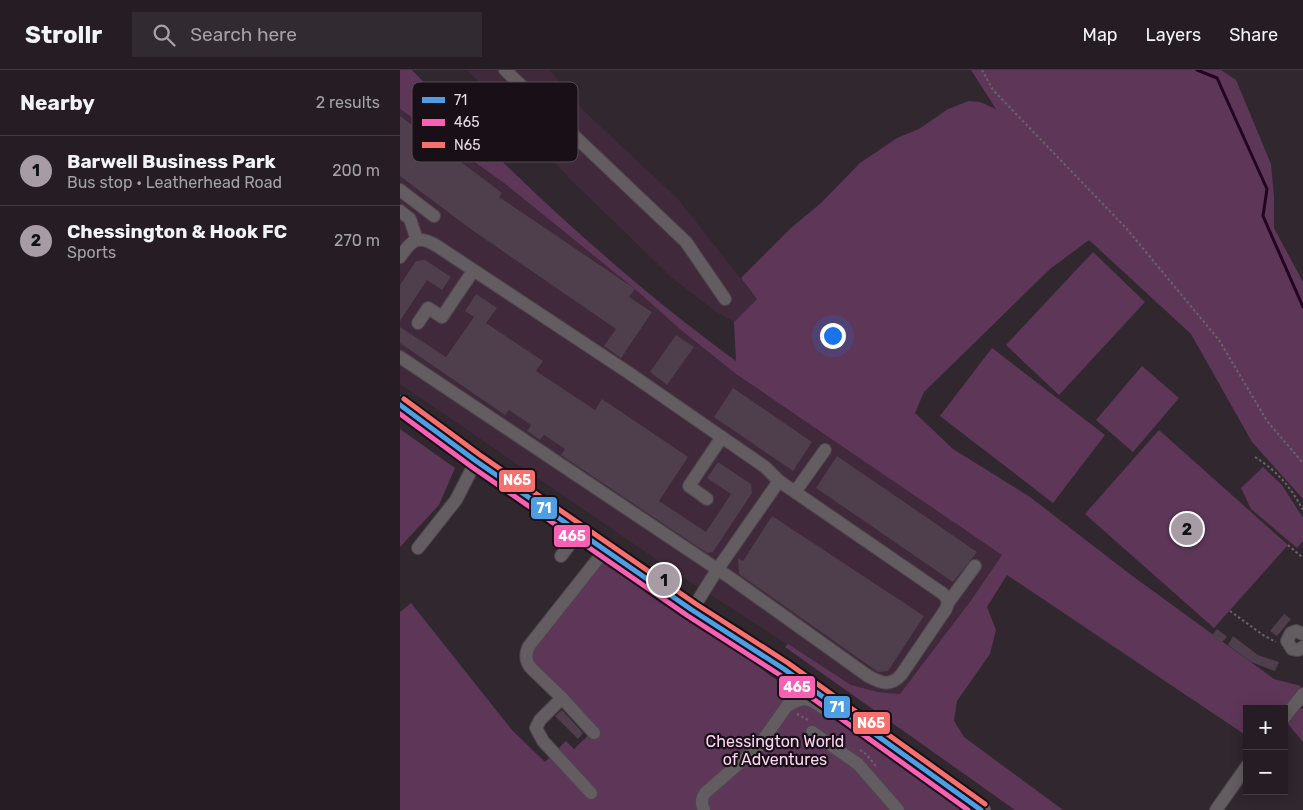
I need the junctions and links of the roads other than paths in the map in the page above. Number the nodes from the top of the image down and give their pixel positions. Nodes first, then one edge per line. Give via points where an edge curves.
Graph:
1 (505, 70) edge
2 (518, 82) edge
3 (578, 139) edge
4 (400, 190) edge
5 (410, 198) junction
6 (400, 211) edge
7 (434, 216) dead end
8 (417, 240) junction
9 (400, 257) edge
10 (473, 271) junction
11 (726, 300) dead end
12 (418, 323) dead end
13 (400, 357) edge
14 (400, 405) edge
15 (722, 438) junction
16 (825, 450) dead end
17 (476, 461) junction
18 (779, 481) junction
19 (796, 492) junction
20 (707, 499) dead end
21 (579, 532) junction
22 (418, 548) dead end
23 (605, 550) junction
24 (561, 556) dead end
25 (975, 566) dead end
26 (717, 570) junction
27 (948, 603) junction
28 (692, 610) junction
29 (1303, 634) edge
30 (1298, 649) edge
31 (803, 683) junction
32 (1303, 694) edge
33 (562, 698) junction
34 (786, 707) junction
35 (1288, 713) edge
36 (812, 732) dead end
37 (594, 733) dead end
38 (880, 737) junction
39 (1243, 772) edge
40 (590, 794) dead end
41 (704, 810) edge
42 (898, 810) edge
43 (980, 810) edge
44 (1216, 810) edge

1 - 2 street
3 - 11 street via 686,242
4 - 5 street
5 - 6 street
5 - 7 street
6 - 8 street via 410,219
8 - 9 street
8 - 10 street via 427,240
10 - 12 street via 442,317 428,308
10 - 15 street
13 - 26 street
14 - 17 highway
15 - 18 street via 765,467
15 - 20 street via 689,486
16 - 19 street
17 - 21 highway
17 - 22 street via 456,500
18 - 19 street
18 - 26 street
19 - 27 street via 942,593
21 - 23 highway
21 - 24 street
23 - 28 highway
23 - 33 street via 527,650 526,662
25 - 27 street
26 - 27 street via 868,676 884,683 891,683 901,675
26 - 28 street
28 - 31 highway
29 - 30 street via 1291,632 1287,638
31 - 34 street
31 - 38 highway
32 - 35 street
33 - 37 street
33 - 40 street via 536,728 542,740
34 - 38 street via 808,699 853,726
34 - 41 street via 758,747 705,793 701,805
36 - 42 street via 864,770
38 - 43 highway
39 - 44 street

